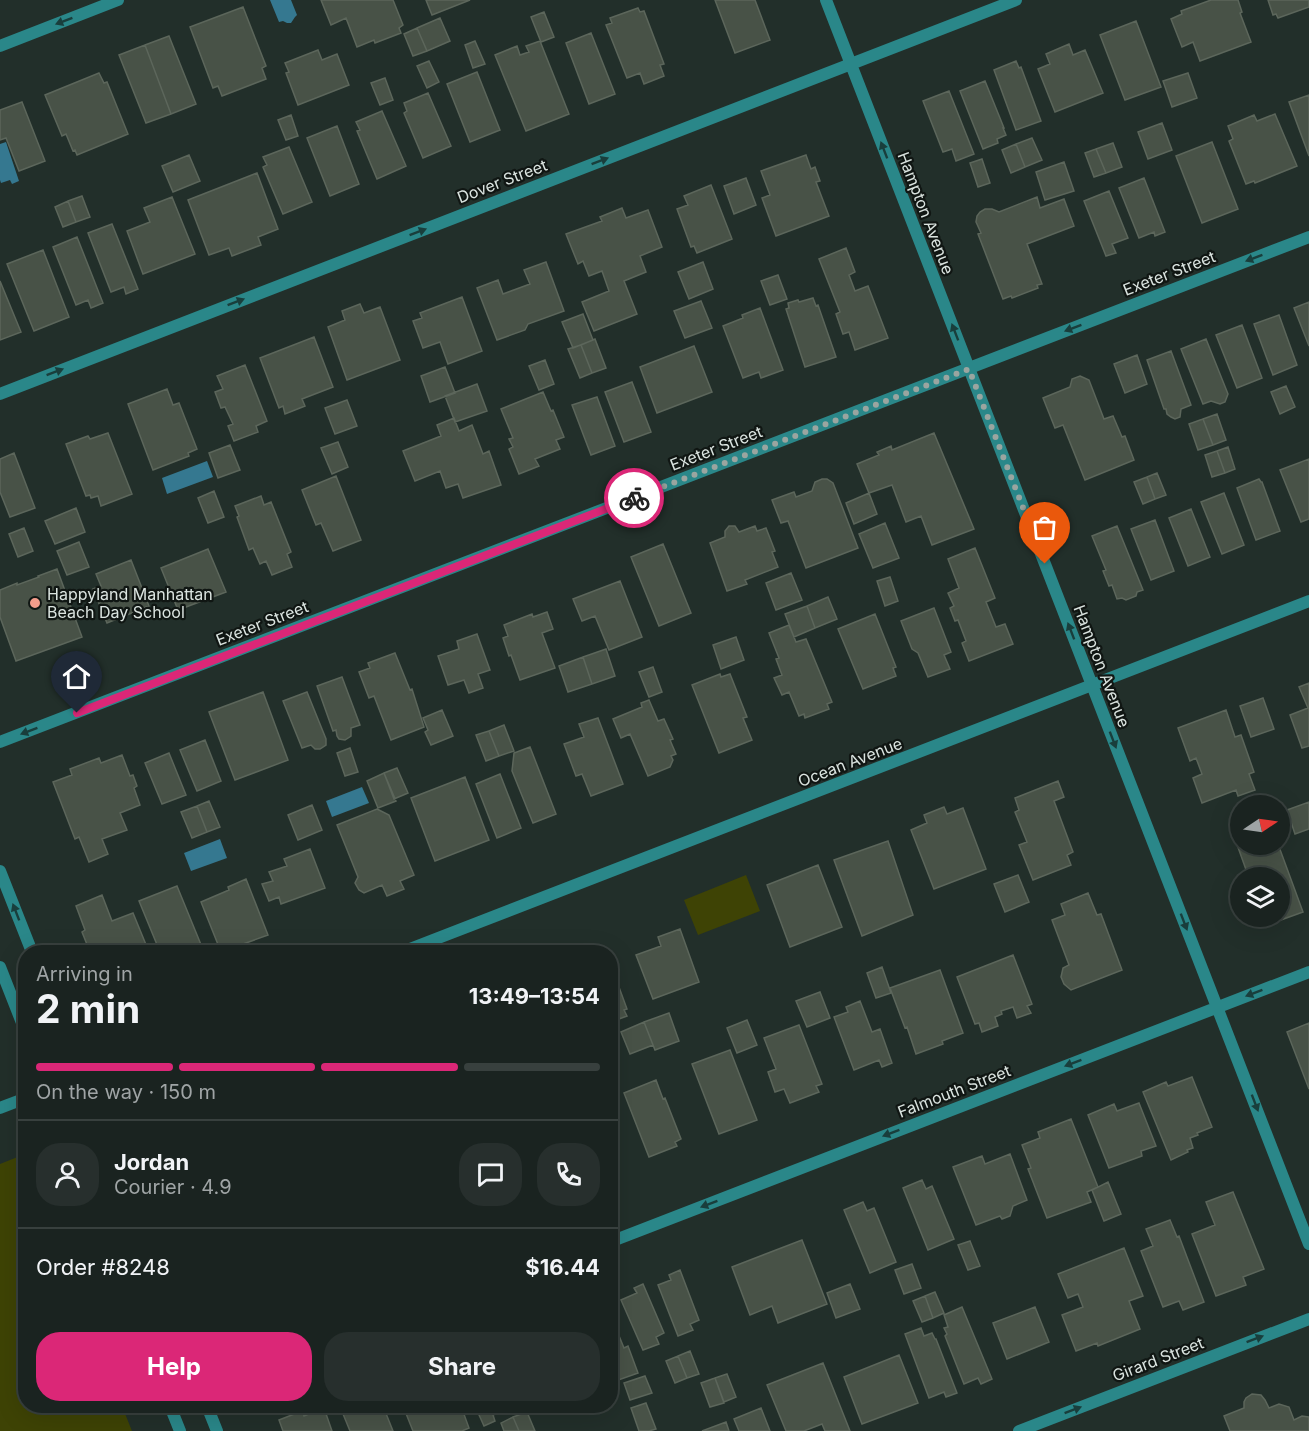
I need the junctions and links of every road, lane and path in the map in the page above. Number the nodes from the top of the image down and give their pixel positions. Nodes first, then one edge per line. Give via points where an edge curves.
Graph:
1 (118, 0) edge
2 (826, 0) edge
3 (1016, 0) edge
4 (0, 45) edge
5 (851, 64) junction
6 (1309, 237) edge
7 (969, 369) junction
8 (0, 394) edge
9 (1309, 601) edge
10 (1092, 685) junction
11 (0, 742) edge
12 (0, 871) edge
13 (29, 945) edge
14 (420, 945) edge
15 (0, 967) edge
16 (1309, 972) edge
17 (1217, 1007) junction
18 (18, 1013) edge
19 (18, 1101) edge
20 (0, 1108) edge
21 (618, 1239) edge
22 (1309, 1244) edge
23 (1309, 1319) edge
24 (173, 1413) edge
25 (210, 1413) edge
26 (180, 1431) edge
27 (217, 1431) edge
28 (1019, 1431) edge

1 -> 4 street
2 - 5 street, Hampton Avenue
3 - 5 street, Dover Street
7 -> 5 street, Hampton Avenue
8 -> 5 street, Dover Street
6 -> 7 street, Exeter Street
10 -> 7 street, Hampton Avenue
7 -> 11 street, Exeter Street
9 - 10 street, Ocean Avenue
10 - 14 street, Ocean Avenue
10 -> 17 street, Hampton Avenue
13 -> 12 street
15 - 18 street
16 -> 17 street, Falmouth Street
17 -> 21 street, Falmouth Street
17 -> 22 street, Hampton Avenue
19 - 20 street
28 -> 23 street, Girard Street
24 - 26 street
25 - 27 street

